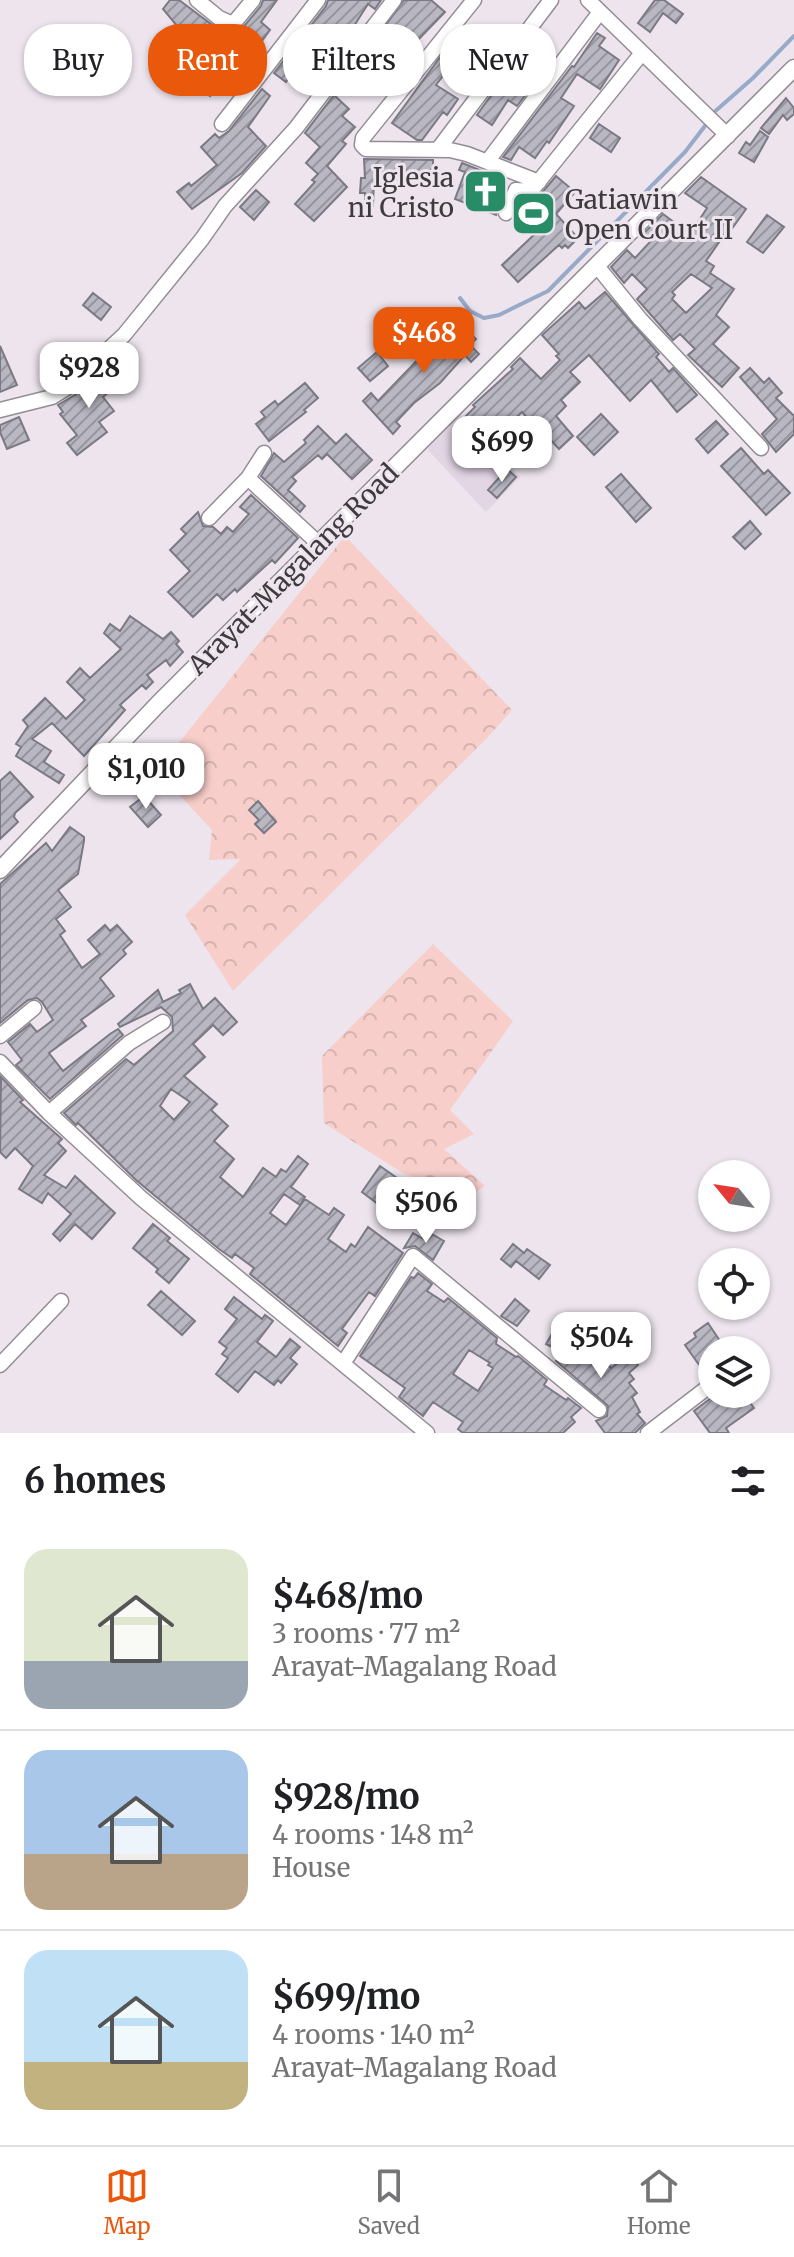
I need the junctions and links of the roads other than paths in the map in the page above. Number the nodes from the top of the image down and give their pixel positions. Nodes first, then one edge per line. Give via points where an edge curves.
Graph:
1 (197, 0) edge
2 (253, 0) edge
3 (318, 0) edge
4 (394, 0) edge
5 (474, 0) edge
6 (551, 0) edge
7 (588, 0) edge
8 (600, 12) junction
9 (642, 53) junction
10 (794, 68) edge
11 (222, 124) dead end
12 (728, 136) junction
13 (439, 148) junction
14 (487, 162) junction
15 (539, 182) junction
16 (506, 213) dead end
17 (597, 266) junction
18 (0, 410) edge
19 (761, 448) dead end
20 (264, 453) dead end
21 (248, 478) junction
22 (209, 518) dead end
23 (319, 544) junction
24 (0, 870) edge
25 (34, 1008) dead end
26 (163, 1022) dead end
27 (0, 1036) edge
28 (0, 1062) edge
29 (49, 1113) junction
30 (61, 1301) dead end
31 (344, 1362) junction
32 (0, 1365) edge
33 (698, 1395) edge
34 (599, 1410) dead end
35 (427, 1433) edge
36 (648, 1433) edge

1 - 2 street via 233,24
3 - 11 street
4 - 18 street via 296,128 225,206 124,335 52,397
5 - 13 street via 362,145 394,151
6 - 13 street
7 - 8 street
8 - 9 street
8 - 14 street
9 - 12 street
9 - 15 street
10 - 12 main road, Arayat-Magalang Road
12 - 17 main road, Arayat-Magalang Road
13 - 14 street
14 - 15 street
15 - 16 street via 528,192 516,190
17 - 19 street
17 - 23 main road, Arayat-Magalang Road
20 - 21 street
21 - 22 street
21 - 23 street
23 - 24 main road, Arayat-Magalang Road
25 - 27 street
26 - 29 street via 129,1043
28 - 29 street
29 - 31 street via 141,1198
30 - 32 street
31 - 34 street via 413,1256
31 - 35 street
33 - 36 street

